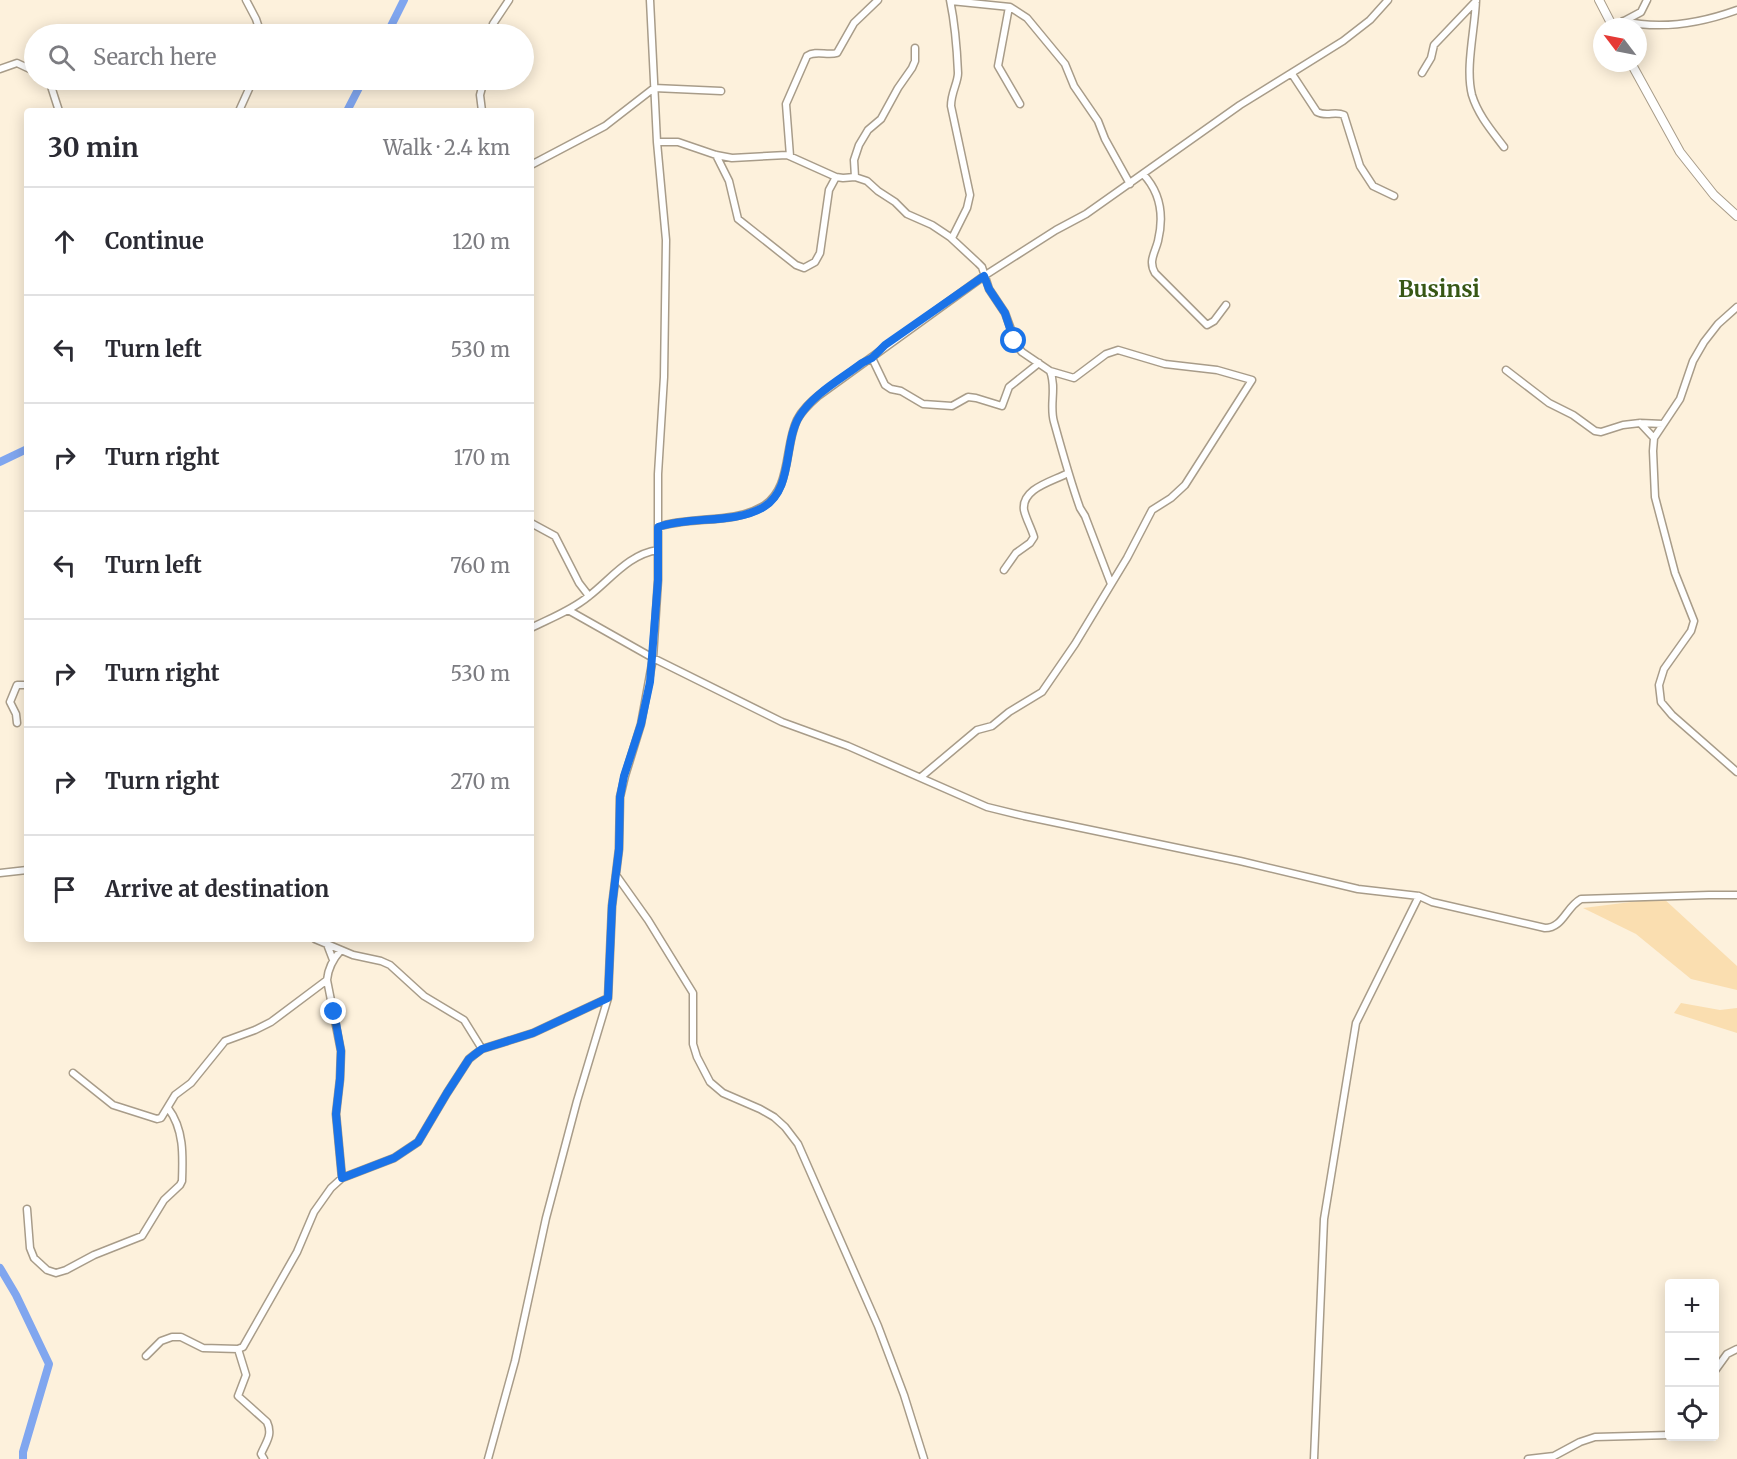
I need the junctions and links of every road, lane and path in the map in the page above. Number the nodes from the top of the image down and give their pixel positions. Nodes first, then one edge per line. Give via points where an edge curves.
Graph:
1 (246, 0) edge
2 (509, 0) edge
3 (650, 0) edge
4 (878, 0) edge
5 (950, 0) edge
6 (1388, 0) edge
7 (1476, 0) edge
8 (1599, 0) edge
9 (1647, 0) edge
10 (1009, 7) junction
11 (1737, 10) edge
12 (1608, 18) edge
13 (1629, 18) edge
14 (258, 24) edge
15 (493, 24) edge
16 (1647, 26) edge
17 (915, 48) dead end
18 (24, 66) edge
19 (0, 69) edge
20 (1636, 72) edge
21 (1422, 73) dead end
22 (1292, 74) junction
23 (654, 88) junction
24 (52, 90) edge
25 (248, 90) edge
26 (481, 90) edge
27 (722, 91) dead end
28 (1020, 104) dead end
29 (58, 108) edge
30 (240, 108) edge
31 (482, 108) edge
32 (657, 142) junction
33 (1504, 147) dead end
34 (716, 155) junction
35 (790, 156) junction
36 (534, 163) edge
37 (1143, 174) junction
38 (837, 177) junction
39 (855, 177) junction
40 (1130, 184) junction
41 (1394, 196) dead end
42 (1737, 216) edge
43 (952, 238) junction
44 (984, 276) junction
45 (1226, 304) dead end
46 (1737, 307) edge
47 (872, 358) junction
48 (1039, 363) junction
49 (1050, 370) junction
50 (1506, 370) dead end
51 (1640, 423) junction
52 (1663, 424) junction
53 (1654, 438) junction
54 (1068, 472) junction
55 (534, 525) edge
56 (658, 527) junction
57 (658, 549) junction
58 (1004, 570) dead end
59 (1111, 584) junction
60 (589, 596) junction
61 (568, 610) junction
62 (534, 627) edge
63 (653, 658) junction
64 (24, 685) edge
65 (17, 723) dead end
66 (1737, 772) edge
67 (921, 777) junction
68 (24, 870) edge
69 (0, 873) edge
70 (616, 874) junction
71 (1737, 895) edge
72 (1419, 896) junction
73 (326, 942) edge
74 (340, 950) junction
75 (333, 960) junction
76 (327, 980) junction
77 (608, 998) junction
78 (482, 1049) junction
79 (73, 1073) dead end
80 (168, 1108) junction
81 (342, 1178) junction
82 (27, 1209) dead end
83 (238, 1349) junction
84 (1737, 1349) edge
85 (146, 1356) dead end
86 (1719, 1365) edge
87 (1665, 1435) edge
88 (264, 1459) edge
89 (488, 1459) edge
90 (924, 1459) edge
91 (1314, 1459) edge
92 (1528, 1459) edge

1 - 14 street
2 - 15 street
3 - 23 street
4 - 35 street via 854,23 837,53 807,56 786,104
5 - 10 street
5 - 43 street via 958,75 951,106 970,195
6 - 22 street via 1357,31
7 - 21 street via 1434,45
7 - 33 street via 1472,94 1479,112
8 - 12 main road
9 - 13 street via 1641,12
10 - 28 street via 998,66
10 - 40 street via 1027,18 1065,64
11 - 16 street via 1714,18
17 - 39 street via 912,68 881,119 867,130 859,146 854,160
18 - 19 street via 17,63
20 - 42 main road via 1686,162
22 - 37 street via 1240,105
22 - 41 street via 1317,112 1344,115 1360,166 1373,186
23 - 27 street
23 - 32 street
23 - 36 street via 605,126
24 - 29 street
25 - 30 street
26 - 31 street
32 - 34 street via 678,142
32 - 56 street via 666,240
34 - 35 street
34 - 38 street via 729,181 738,219 804,268 815,262 820,253 829,190
35 - 38 street
37 - 40 street
37 - 45 street via 1154,187 1159,204 1160,233 1151,263 1155,273 1207,325
38 - 39 street
39 - 43 street via 867,181 907,214
40 - 44 street
43 - 44 street via 980,265
44 - 47 street
44 - 48 street via 1005,313 1017,346
46 - 52 street via 1704,342 1680,399
47 - 48 street via 885,385 929,406 952,405 968,397 1002,406 1009,387
47 - 56 street via 805,408 796,422 781,484 764,507 744,514
48 - 49 street
49 - 54 street via 1054,422
49 - 59 street via 1074,378 1106,354 1118,350 1165,364 1217,370 1252,380 1185,485 1152,510
50 - 51 street via 1549,403 1600,432
51 - 52 street
51 - 53 street
52 - 53 street
53 - 66 street via 1655,497 1675,573 1695,621 1664,669 1659,685 1660,702
54 - 58 street via 1026,498 1024,508 1034,537
54 - 59 street
55 - 60 street via 555,536
56 - 57 street
57 - 60 street via 633,559
57 - 63 street
59 - 67 street via 1042,692 992,726 977,730
60 - 61 street
61 - 62 street
61 - 63 street
63 - 67 street via 793,727
63 - 70 street via 641,724 620,797
64 - 65 street via 17,685 10,702
67 - 72 street via 979,803 1024,816 1358,889
68 - 69 street
70 - 77 street
70 - 90 street via 693,993 693,1044 710,1082 723,1093 774,1117 798,1144 878,1326
71 - 72 street via 1581,899 1552,928
72 - 91 street via 1356,1023 1324,1219
73 - 74 street
73 - 75 street
74 - 75 street
74 - 78 street via 390,965 424,996 464,1020
75 - 76 street
76 - 80 street via 271,1022 225,1041 191,1083 175,1095
76 - 81 street via 341,1051 336,1114
77 - 78 street via 533,1033
77 - 89 street via 534,1264 515,1361
78 - 81 street via 469,1059 418,1142 394,1158
79 - 80 street via 122,1109 157,1119
80 - 82 street via 180,1132 182,1181 164,1200 142,1236 56,1273 34,1258
81 - 83 street via 314,1212 280,1282 246,1343
83 - 85 street via 203,1348 181,1337 172,1337 161,1341
83 - 88 street via 246,1375 238,1396 269,1428 261,1454
84 - 86 street
87 - 92 street via 1595,1437 1554,1456

